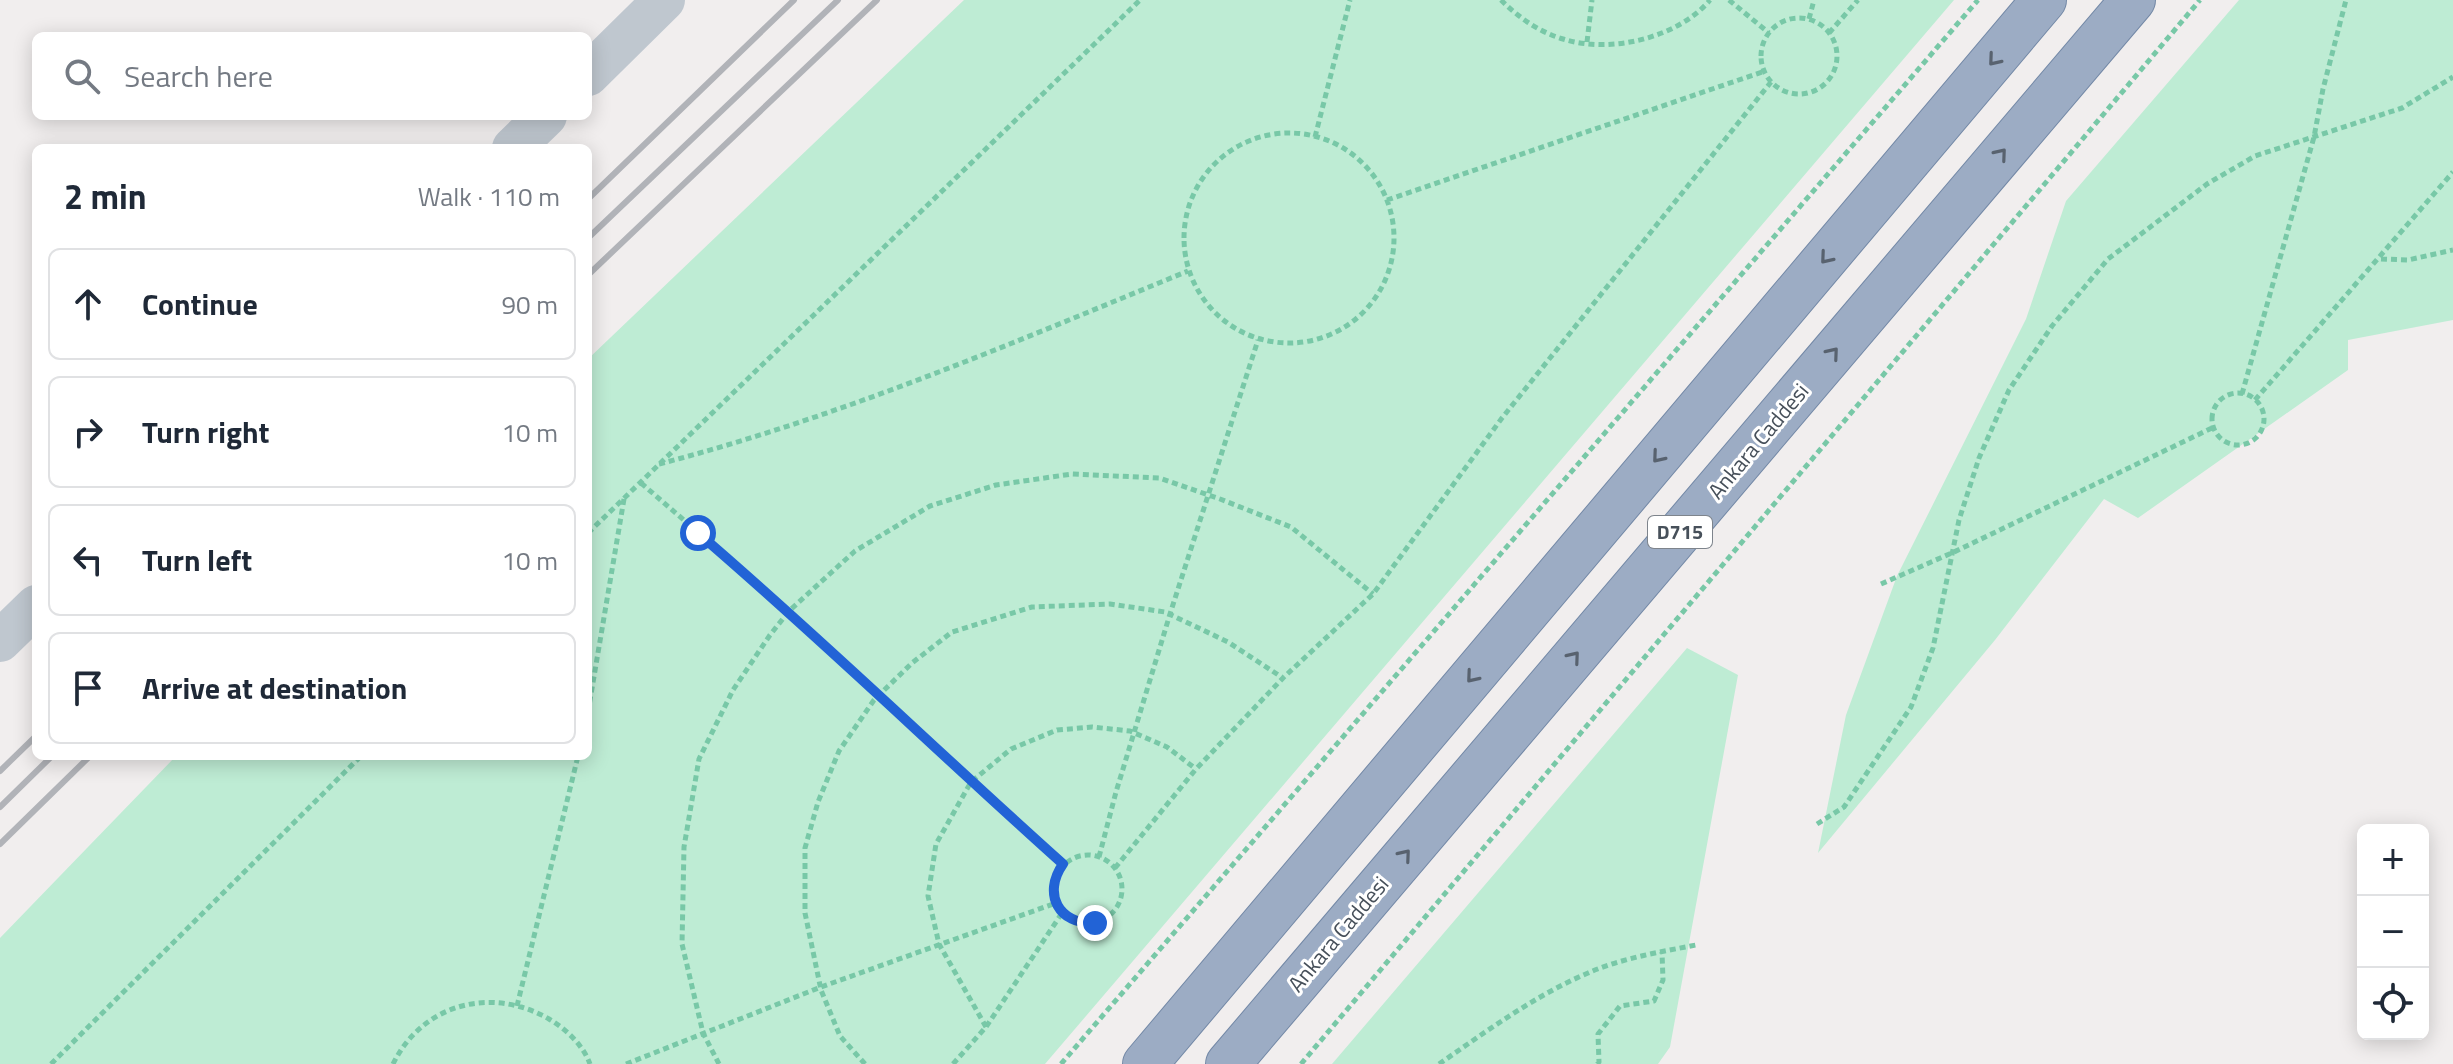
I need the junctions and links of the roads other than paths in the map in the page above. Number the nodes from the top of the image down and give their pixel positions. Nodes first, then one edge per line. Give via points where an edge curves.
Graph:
1 (664, 0) edge
2 (2044, 0) edge
3 (2133, 0) edge
4 (592, 71) edge
5 (542, 120) edge
6 (517, 144) edge
7 (32, 610) edge
8 (0, 641) edge
9 (1145, 1064) edge
10 (1228, 1064) edge

1 - 4 street
2 -> 9 highway, D715
10 -> 3 highway, Ankara Caddesi / D715
5 - 6 street
7 - 8 street

